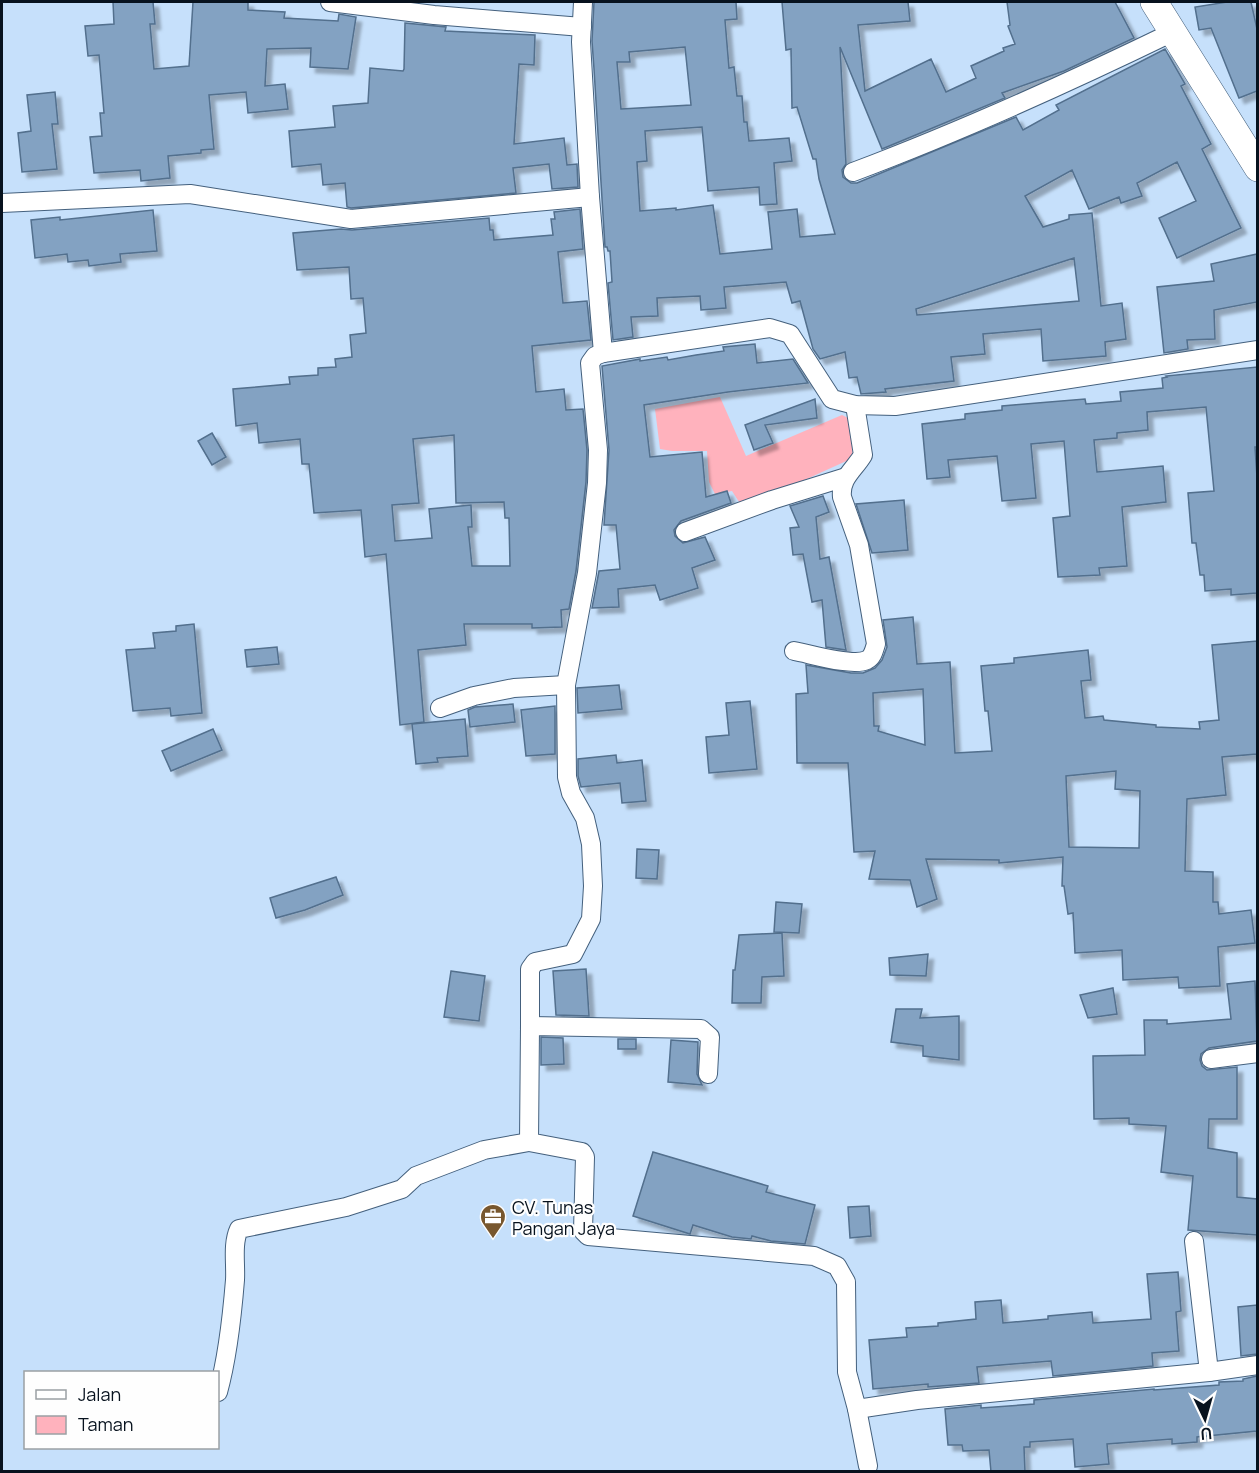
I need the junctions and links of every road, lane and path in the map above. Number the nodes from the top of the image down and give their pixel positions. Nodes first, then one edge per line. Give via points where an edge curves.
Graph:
1 (330, 2) edge
2 (583, 2) edge
3 (1154, 2) edge
4 (582, 27) junction
5 (1173, 32) junction
6 (1257, 168) edge
7 (853, 172) dead end
8 (590, 197) junction
9 (2, 203) edge
10 (1257, 350) edge
11 (603, 353) junction
12 (855, 405) junction
13 (846, 477) junction
14 (685, 532) dead end
15 (794, 651) dead end
16 (566, 685) junction
17 (440, 708) dead end
18 (530, 1026) junction
19 (1257, 1053) edge
20 (1211, 1059) dead end
21 (708, 1074) dead end
22 (529, 1142) junction
23 (1194, 1240) dead end
24 (1257, 1365) edge
25 (1209, 1372) junction
26 (219, 1387) edge
27 (857, 1409) junction
28 (868, 1466) dead end

1 - 4 street
2 - 4 street
3 - 5 main road
4 - 8 street
5 - 6 main road
5 - 7 street via 941,138
8 - 9 street via 351,219 190,194
8 - 11 street
10 - 12 street via 895,406
11 - 12 street via 770,328 790,334 832,399
11 - 16 street via 590,363 597,483 587,573
12 - 13 street via 863,455
13 - 14 street
13 - 15 street via 842,497 859,545 876,644 873,654 857,663
16 - 17 street via 514,688
16 - 18 street via 567,777 585,818 591,844 591,919 573,954 532,965
18 - 21 street via 701,1029 710,1037
18 - 22 street
19 - 20 street
22 - 26 street via 484,1150 416,1176 402,1189 346,1207 238,1229 229,1337
22 - 27 street via 582,1152 583,1231 588,1236 814,1256 837,1266 846,1282 847,1372
23 - 25 street
24 - 25 street
25 - 27 street
27 - 28 street

